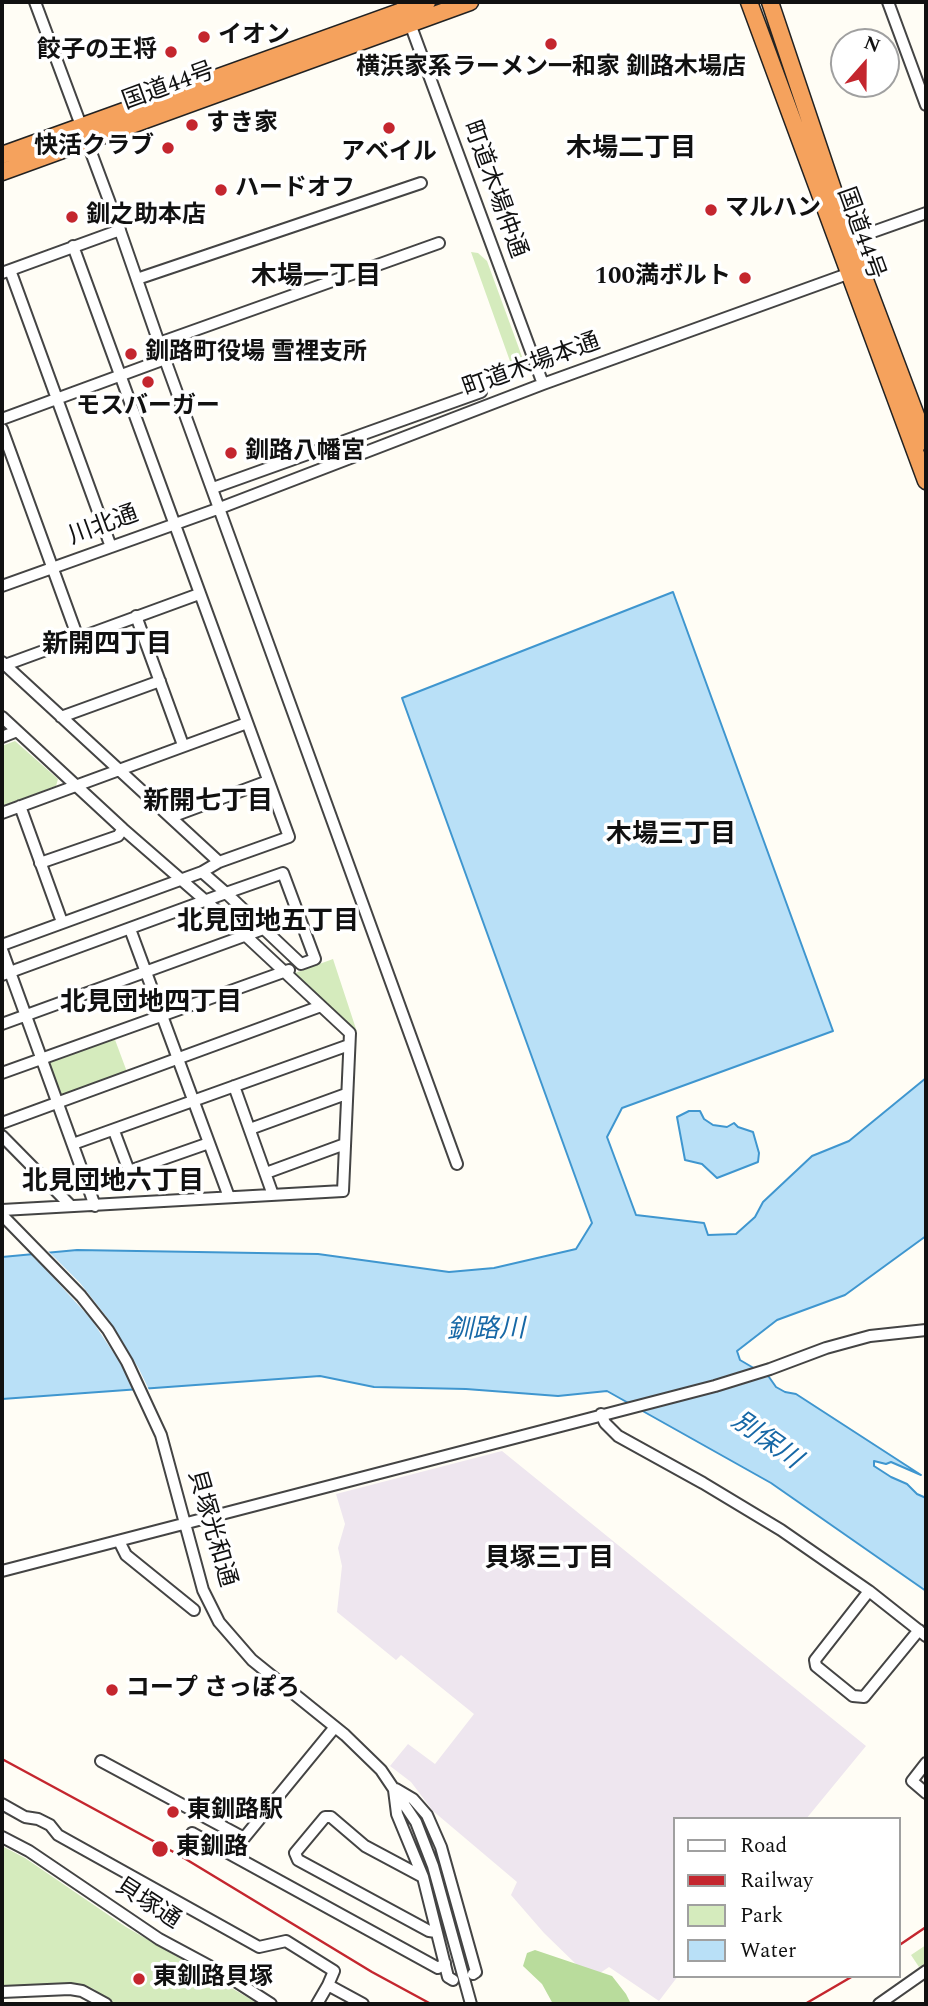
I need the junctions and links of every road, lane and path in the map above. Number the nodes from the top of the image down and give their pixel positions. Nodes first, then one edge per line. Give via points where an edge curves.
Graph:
1 (35, 2) edge
2 (427, 2) edge
3 (470, 2) edge
4 (749, 2) edge
5 (770, 2) edge
6 (888, 2) edge
7 (405, 12) edge
8 (926, 105) edge
9 (84, 134) junction
10 (2, 155) edge
11 (2, 172) edge
12 (421, 183) dead end
13 (926, 213) edge
14 (120, 230) junction
15 (850, 240) junction
16 (439, 243) dead end
17 (73, 246) junction
18 (6, 271) edge
19 (855, 272) junction
20 (137, 279) junction
21 (159, 342) junction
22 (165, 359) junction
23 (120, 376) junction
24 (542, 384) junction
25 (481, 392) dead end
26 (57, 398) junction
27 (2, 419) edge
28 (917, 422) edge
29 (2, 429) edge
30 (926, 442) edge
31 (926, 481) edge
32 (212, 488) junction
33 (220, 508) junction
34 (174, 524) junction
35 (111, 547) junction
36 (53, 568) junction
37 (2, 586) edge
38 (199, 594) junction
39 (136, 616) junction
40 (78, 638) junction
41 (4, 664) edge
42 (160, 681) junction
43 (2, 717) edge
44 (61, 717) junction
45 (247, 723) junction
46 (17, 731) junction
47 (2, 737) edge
48 (183, 745) junction
49 (119, 770) junction
50 (268, 781) junction
51 (75, 785) junction
52 (20, 806) junction
53 (2, 813) edge
54 (171, 817) junction
55 (123, 829) junction
56 (219, 862) junction
57 (40, 863) junction
58 (202, 872) junction
59 (181, 879) junction
60 (226, 893) junction
61 (207, 900) junction
62 (299, 916) junction
63 (62, 922) junction
64 (264, 928) junction
65 (130, 929) junction
66 (246, 936) junction
67 (2, 948) edge
68 (301, 964) junction
69 (147, 972) junction
70 (285, 972) junction
71 (6, 974) edge
72 (321, 1006) junction
73 (163, 1014) junction
74 (25, 1016) junction
75 (2, 1024) edge
76 (349, 1045) junction
77 (178, 1057) junction
78 (41, 1059) junction
79 (2, 1073) edge
80 (234, 1086) junction
81 (346, 1094) junction
82 (194, 1100) junction
83 (58, 1102) junction
84 (2, 1123) edge
85 (250, 1129) junction
86 (114, 1130) junction
87 (2, 1136) edge
88 (209, 1143) junction
89 (73, 1144) junction
90 (345, 1144) junction
91 (457, 1164) dead end
92 (266, 1173) junction
93 (274, 1195) junction
94 (229, 1197) junction
95 (71, 1206) junction
96 (95, 1206) junction
97 (2, 1212) edge
98 (926, 1330) edge
99 (601, 1414) junction
100 (185, 1523) junction
101 (119, 1541) junction
102 (2, 1571) edge
103 (869, 1591) junction
104 (194, 1610) dead end
105 (923, 1633) edge
106 (335, 1727) junction
107 (101, 1761) dead end
108 (926, 1763) edge
109 (394, 1787) junction
110 (926, 1793) edge
111 (2, 1804) edge
112 (192, 1833) dead end
113 (2, 1837) edge
114 (244, 1838) junction
115 (234, 1855) junction
116 (424, 1877) junction
117 (436, 1932) junction
118 (445, 1963) junction
119 (926, 1971) edge
120 (473, 1974) dead end
121 (453, 1980) dead end
122 (328, 1984) junction
123 (2, 1992) edge
124 (106, 2004) edge
125 (271, 2004) edge
126 (317, 2004) edge
127 (363, 2004) edge
128 (471, 2004) edge
129 (879, 2004) edge

1 - 9 street
2 - 7 highway, 国道44号
3 - 7 highway, 国道44号
4 - 19 highway, 国道44号
5 - 15 highway, 国道44号
6 - 8 street
7 - 9 highway, 国道44号
7 - 24 street, 町道木場仲通
9 - 10 highway, 国道44号
9 - 11 highway, 国道44号
9 - 14 street
12 - 20 street
13 - 15 street
14 - 17 street
14 - 20 street
15 - 19 highway, 国道44号
16 - 21 street
17 - 18 street
17 - 23 street
18 - 26 street
19 - 24 street, 町道木場本通
19 - 28 highway, 国道44号
20 - 21 street
21 - 22 street
22 - 23 street
22 - 32 street
23 - 26 street
23 - 34 street
24 - 33 street, 町道木場本通
25 - 32 street
26 - 27 street
26 - 35 street
28 - 30 highway, 国道44号
28 - 31 highway, 国道44号
29 - 36 street
32 - 33 street
33 - 34 street, 川北通
33 - 91 street
34 - 35 street, 川北通
34 - 38 street
35 - 36 street, 川北通
36 - 37 street, 川北通
36 - 40 street
38 - 39 street
38 - 45 street
39 - 40 street
39 - 42 street
40 - 41 street
41 - 44 street
42 - 44 street
42 - 48 street
43 - 46 street
44 - 49 street
45 - 48 street
45 - 50 street
46 - 47 street
46 - 51 street
48 - 49 street
49 - 51 street
49 - 54 street
50 - 54 street
50 - 56 street via 289,837
51 - 52 street
51 - 55 street
52 - 53 street
52 - 57 street
54 - 56 street
55 - 57 street via 118,836
55 - 59 street
56 - 58 street
57 - 63 street
58 - 59 street
58 - 60 street
59 - 61 street
59 - 63 street
60 - 61 street
60 - 62 street via 283,873
60 - 64 street
61 - 65 street
61 - 66 street
62 - 64 street
62 - 68 street via 315,959
63 - 67 street
64 - 66 street
64 - 68 street
65 - 69 street
65 - 71 street
66 - 69 street
66 - 70 street
67 - 71 street
68 - 70 street
69 - 73 street
69 - 74 street
70 - 72 street
70 - 73 street
71 - 74 street
72 - 76 street via 350,1033
72 - 77 street
73 - 77 street
73 - 78 street
74 - 75 street
74 - 78 street
76 - 80 street
76 - 81 street
77 - 82 street
77 - 83 street
78 - 79 street
78 - 83 street
80 - 82 street
80 - 85 street
81 - 85 street
81 - 90 street
82 - 86 street
82 - 88 street
83 - 84 street
83 - 89 street
85 - 92 street
86 - 88 street via 129,1171
86 - 89 street
87 - 95 street
88 - 94 street
89 - 96 street
90 - 92 street
90 - 93 street via 343,1191
92 - 93 street
93 - 94 street
94 - 96 street
95 - 96 street
95 - 97 street
97 - 100 street, 貝塚光和通 via 108,1330 161,1435
98 - 99 street via 870,1336 770,1369
99 - 100 street
99 - 103 street via 618,1436 781,1530
100 - 101 street
100 - 106 street, 貝塚光和通 via 203,1590 219,1622 252,1660
101 - 102 street
101 - 104 street via 126,1555
103 - 105 street
103 - 105 street via 815,1660 853,1696 864,1697
106 - 109 street, 貝塚光和通
106 - 114 street
107 - 114 street
108 - 110 street via 912,1781
109 - 116 street via 397,1814
109 - 120 street via 427,1815 441,1847
109 - 128 street, 貝塚光和通 via 416,1822 433,1866
111 - 122 street via 50,1825 58,1835 259,1947 286,1941 334,1971
112 - 115 street
113 - 125 street, 貝塚通 via 159,1939
114 - 115 street
115 - 118 street via 439,1968
116 - 117 street
116 - 117 street via 365,1846 331,1817 325,1817 295,1853 298,1860
117 - 118 street
118 - 121 street
119 - 129 street
122 - 126 street
122 - 127 street
123 - 124 street via 70,1989

